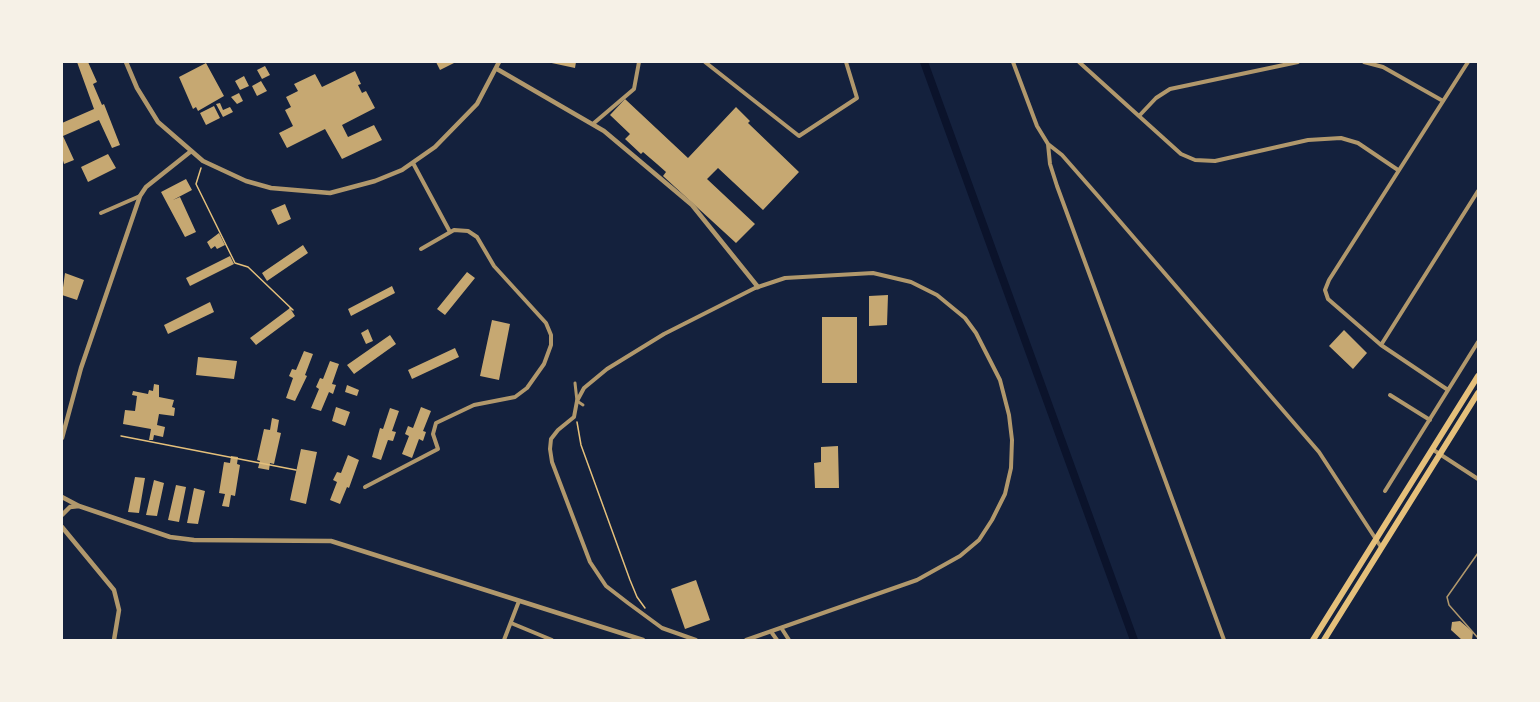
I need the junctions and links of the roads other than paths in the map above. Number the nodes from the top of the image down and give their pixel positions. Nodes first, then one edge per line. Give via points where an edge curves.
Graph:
1 (126, 62) edge
2 (500, 62) edge
3 (639, 62) edge
4 (705, 62) edge
5 (846, 62) edge
6 (1013, 62) edge
7 (1080, 62) edge
8 (1298, 62) edge
9 (1364, 62) edge
10 (1468, 62) edge
11 (497, 69) junction
12 (1443, 101) junction
13 (1139, 116) junction
14 (594, 123) junction
15 (1048, 144) junction
16 (190, 152) junction
17 (413, 163) junction
18 (1398, 170) junction
19 (1479, 191) edge
20 (140, 196) junction
21 (101, 213) dead end
22 (450, 232) junction
23 (421, 249) dead end
24 (758, 287) junction
25 (1479, 342) edge
26 (1382, 345) junction
27 (1479, 376) edge
28 (575, 383) dead end
29 (1448, 390) junction
30 (1479, 393) edge
31 (1390, 395) dead end
32 (577, 401) junction
33 (583, 405) road end
34 (69, 412) junction
35 (62, 414) edge
36 (1430, 420) junction
37 (64, 421) edge
38 (62, 438) edge
39 (1432, 449) junction
40 (1441, 454) junction
41 (1479, 479) edge
42 (365, 487) dead end
43 (1385, 490) dead end
44 (62, 497) edge
45 (79, 506) junction
46 (62, 515) edge
47 (62, 527) edge
48 (1375, 540) junction
49 (1383, 548) junction
50 (1479, 553) edge
51 (519, 601) junction
52 (511, 623) junction
53 (782, 629) junction
54 (772, 633) junction
55 (1479, 638) edge
56 (114, 640) edge
57 (504, 640) edge
58 (552, 640) edge
59 (642, 640) edge
60 (696, 640) edge
61 (746, 640) edge
62 (777, 640) edge
63 (789, 640) edge
64 (1224, 640) edge
65 (1313, 640) edge
66 (1324, 640) edge

1 - 16 street via 158,122
2 - 11 street
3 - 14 street via 634,89
4 - 5 street via 799,136 858,98
6 - 15 street via 1037,126
7 - 13 street
8 - 13 street via 1170,90
9 - 12 street via 1383,67
10 - 12 street
11 - 14 street
11 - 17 street via 477,104 457,127
12 - 18 street
13 - 18 street via 1180,154 1195,160 1215,161 1341,138 1358,143
14 - 24 street via 692,205
15 - 48 street via 1062,155 1319,452
15 - 64 street via 1057,186
16 - 17 street via 246,181 271,188 330,193 375,182
16 - 20 street
17 - 22 street
18 - 26 street via 1325,290 1328,299
19 - 26 street
20 - 21 street
20 - 34 street
22 - 23 street
22 - 42 street via 468,231 477,237 494,266 546,323 551,335 549,351 527,388 515,397 474,405 436,423 433,434 438,449
24 - 32 street via 659,337 592,381
24 - 53 street via 785,278 873,273 911,282 937,295 965,318 976,333 1000,380 1012,440 1005,494 983,535 963,553 917,580
25 - 29 street
26 - 29 street
27 - 39 main road
28 - 32 street
29 - 36 street
30 - 40 main road
31 - 36 street
32 - 33 street
32 - 60 street via 574,417 551,439 550,449 590,562 606,586 628,603 662,628
34 - 35 street
34 - 37 street
36 - 43 street
37 - 38 street
39 - 40 street
39 - 48 main road
40 - 41 street
40 - 49 main road
44 - 45 street
45 - 46 street via 70,507
45 - 51 street via 170,537 331,541
47 - 56 street via 114,590 119,610
48 - 49 street
48 - 65 main road
49 - 66 main road
50 - 55 lane via 1447,597 1449,605
51 - 52 street
51 - 59 street
52 - 57 street
52 - 58 street
53 - 54 street
53 - 63 street
54 - 61 street
54 - 62 street

